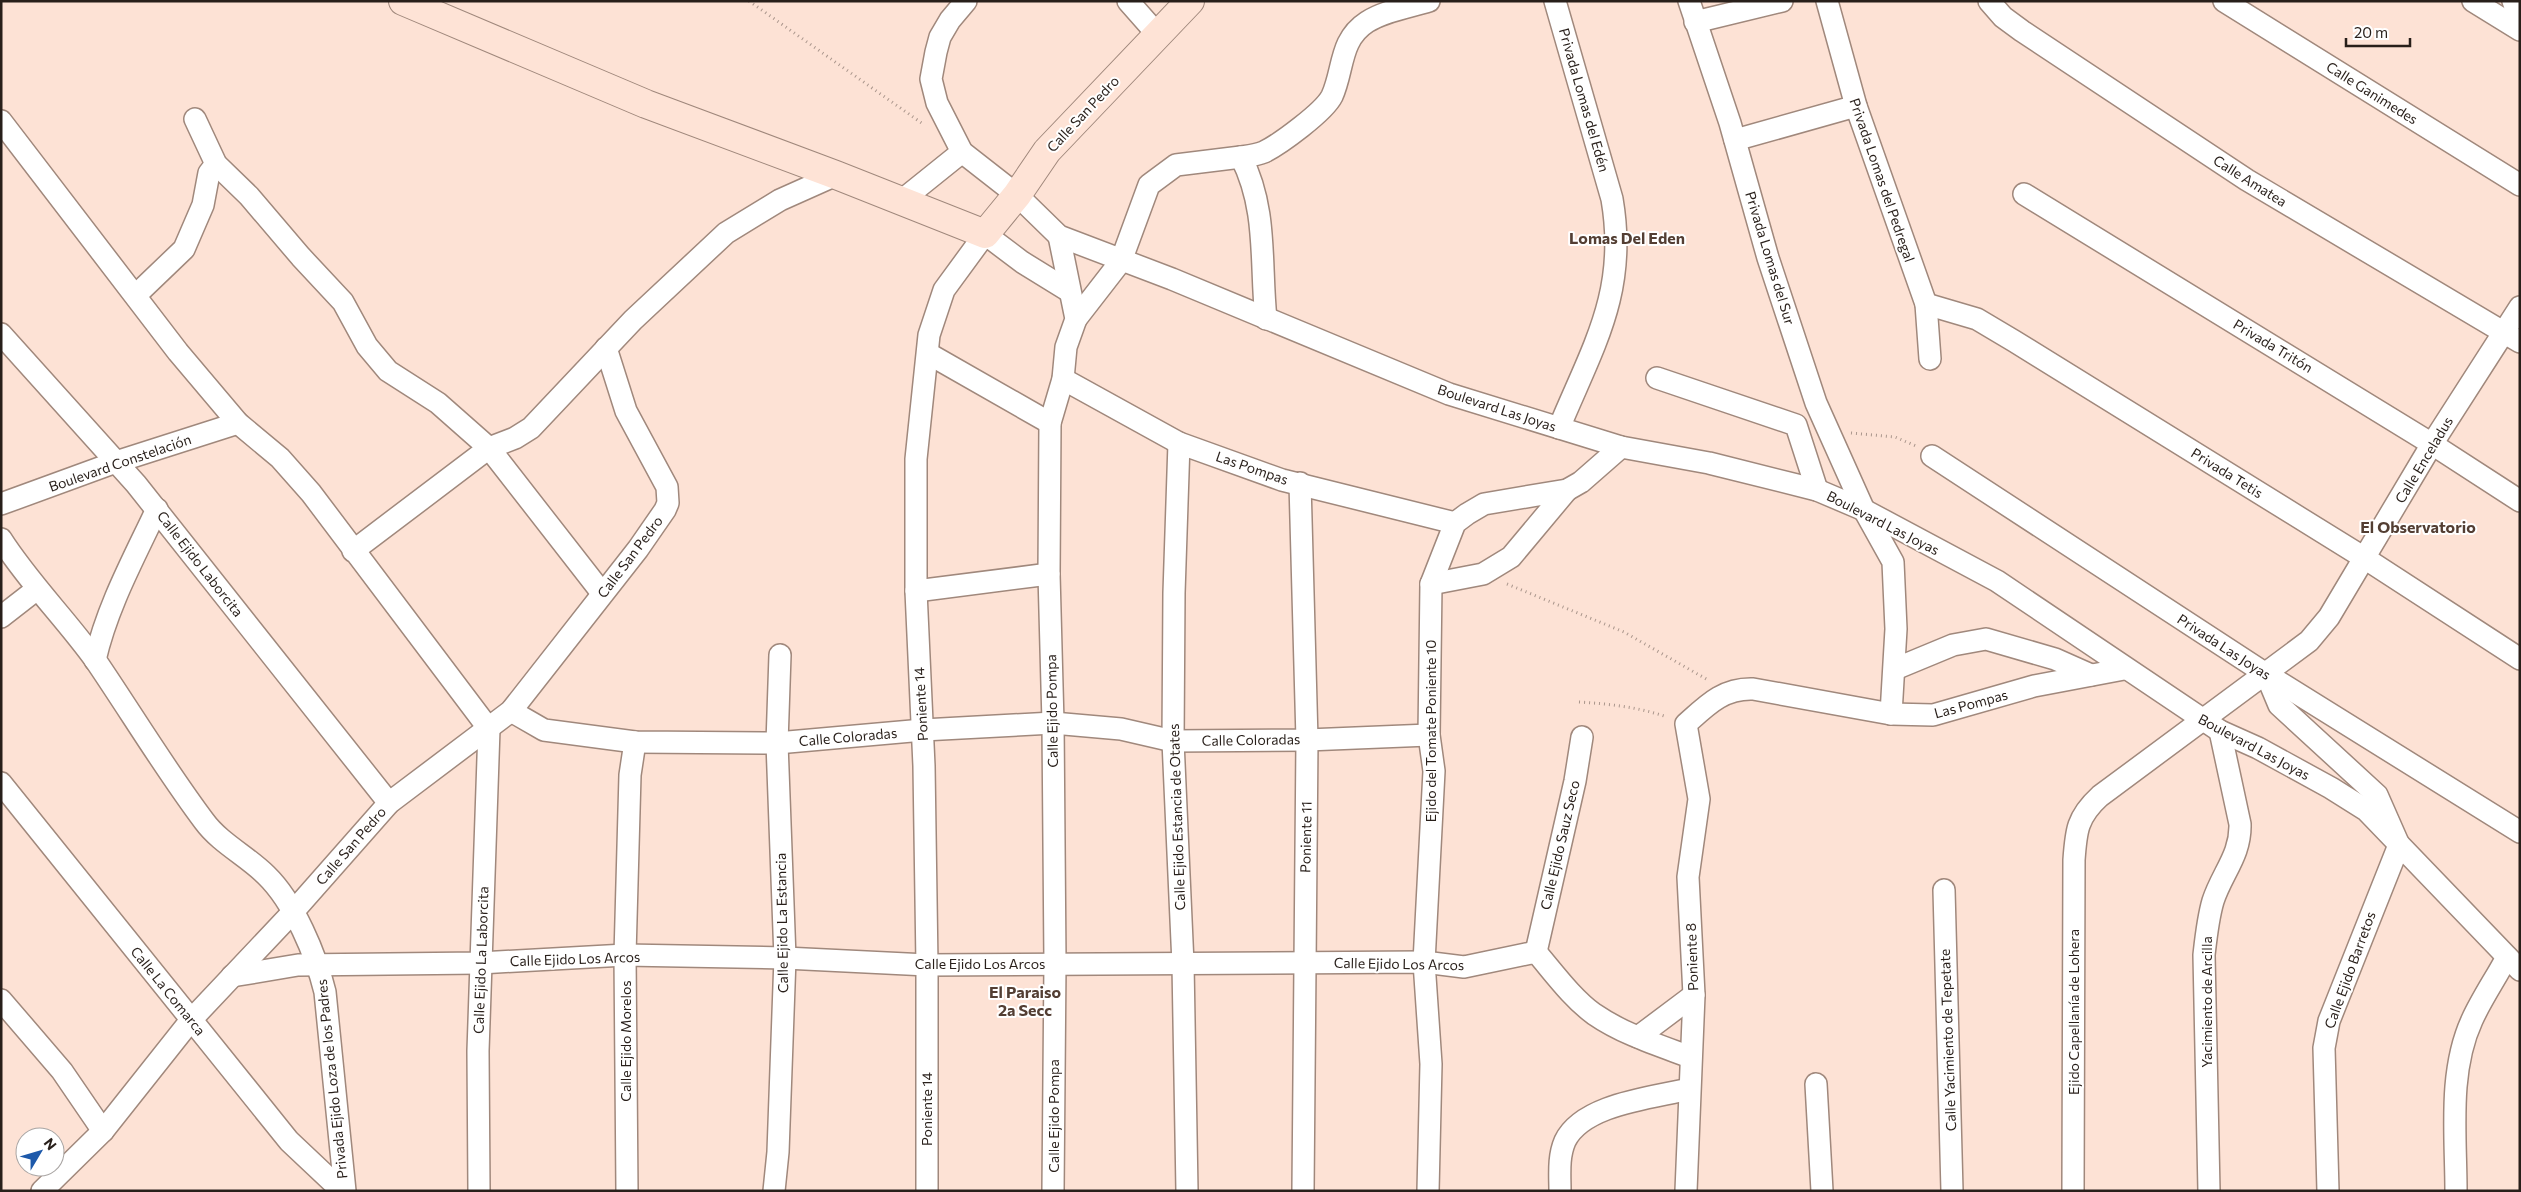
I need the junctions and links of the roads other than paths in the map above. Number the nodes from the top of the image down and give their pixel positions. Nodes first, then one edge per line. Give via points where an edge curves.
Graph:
1 (403, 1) edge
2 (966, 1) edge
3 (1128, 1) edge
4 (1190, 1) edge
5 (1429, 1) edge
6 (1555, 1) edge
7 (1689, 1) edge
8 (1782, 1) edge
9 (1827, 1) edge
10 (2224, 1) edge
11 (2473, 1) edge
12 (2513, 1) edge
13 (1990, 3) edge
14 (1696, 22) junction
15 (2520, 22) edge
16 (2520, 30) edge
17 (1158, 35) junction
18 (1856, 106) junction
19 (195, 119) dead end
20 (1, 121) edge
21 (1735, 140) junction
22 (962, 152) junction
23 (1241, 157) junction
24 (216, 164) junction
25 (836, 174) junction
26 (2520, 185) edge
27 (2024, 194) dead end
28 (1017, 195) junction
29 (901, 201) junction
30 (985, 234) junction
31 (1059, 236) junction
32 (1121, 261) junction
33 (1069, 291) junction
34 (136, 295) junction
35 (1926, 304) junction
36 (2520, 307) edge
37 (1076, 319) junction
38 (1266, 320) junction
39 (1, 334) edge
40 (2512, 337) edge
41 (606, 348) junction
42 (928, 354) junction
43 (1930, 359) dead end
44 (1657, 378) dead end
45 (1063, 379) junction
46 (238, 423) junction
47 (1050, 423) junction
48 (1796, 425) junction
49 (1559, 428) junction
50 (1831, 432) junction
51 (1179, 443) junction
52 (2432, 444) junction
53 (1621, 447) junction
54 (489, 448) junction
55 (1932, 456) road end
56 (116, 462) junction
57 (1300, 483) junction
58 (1567, 490) junction
59 (1817, 490) junction
60 (2520, 500) edge
61 (1, 504) edge
62 (157, 509) junction
63 (1864, 510) junction
64 (1455, 523) junction
65 (1, 539) edge
66 (353, 551) junction
67 (2366, 559) junction
68 (1048, 574) junction
69 (1431, 584) junction
70 (37, 589) junction
71 (916, 591) junction
72 (602, 593) junction
73 (1, 617) edge
74 (780, 655) dead end
75 (2520, 659) edge
76 (95, 660) junction
77 (1895, 669) junction
78 (2124, 669) junction
79 (2266, 674) junction
80 (2091, 675) junction
81 (2172, 700) junction
82 (511, 712) junction
83 (1891, 714) junction
84 (1053, 723) junction
85 (1686, 724) joint
86 (2212, 726) junction
87 (489, 729) junction
88 (923, 730) junction
89 (1429, 735) junction
90 (1582, 737) dead end
91 (1307, 740) junction
92 (1173, 741) junction
93 (634, 742) junction
94 (777, 743) junction
95 (2173, 743) junction
96 (1, 783) edge
97 (389, 803) junction
98 (2520, 832) edge
99 (2399, 845) junction
100 (1944, 890) dead end
101 (292, 913) junction
102 (1536, 952) junction
103 (625, 955) junction
104 (785, 958) junction
105 (1304, 962) junction
106 (1424, 962) junction
107 (480, 963) junction
108 (1055, 963) junction
109 (2514, 963) edge
110 (1183, 964) junction
111 (319, 966) junction
112 (927, 966) junction
113 (232, 976) junction
114 (1694, 994) junction
115 (1, 1000) edge
116 (191, 1020) junction
117 (1638, 1037) junction
118 (1690, 1057) junction
119 (1816, 1084) dead end
120 (1689, 1089) junction
121 (104, 1131) junction
122 (42, 1191) edge
123 (343, 1191) edge
124 (479, 1191) edge
125 (627, 1191) edge
126 (774, 1191) edge
127 (927, 1191) edge
128 (1053, 1191) edge
129 (1187, 1191) edge
130 (1303, 1191) edge
131 (1428, 1191) edge
132 (1560, 1191) edge
133 (1686, 1191) edge
134 (1822, 1191) edge
135 (1952, 1191) edge
136 (2074, 1191) edge
137 (2209, 1191) edge
138 (2328, 1191) edge
139 (2456, 1191) edge

1 - 25 street via 646,104
2 - 22 street via 940,37 931,79 937,103
3 - 17 street
4 - 17 street, Calle San Pedro
5 - 23 street via 1367,22 1345,48 1332,96 1325,106 1311,120 1264,152
6 - 49 street, Privada Lomas del Edén via 1612,199 1618,231 1610,304
7 - 14 street, Privada Lomas del Sur
8 - 14 street
9 - 18 street, Privada Lomas del Pedregal
10 - 26 street, Calle Ganimedes
11 - 16 street
12 - 15 street
13 - 40 street, Calle Amatea via 2022,31 2247,180
14 - 21 street, Privada Lomas del Sur
17 - 28 street, Calle San Pedro via 1047,151
18 - 21 street
18 - 35 street, Privada Lomas del Pedregal
19 - 24 street
20 - 34 street
21 - 50 street, Privada Lomas del Sur via 1768,258 1816,403
22 - 28 street
22 - 29 street
23 - 32 street, Calle Ejido Pompa via 1176,165 1149,185
23 - 38 street via 1250,175 1260,214
24 - 34 street via 209,173 203,205 184,249
24 - 54 street via 344,302 367,346 388,371 438,403
25 - 29 street
25 - 41 street via 780,200 726,233
27 - 52 street, Privada Tritón
28 - 30 street, Calle San Pedro
28 - 31 street
29 - 30 street
30 - 33 street
30 - 42 street, Poniente 14 via 944,290 929,335
31 - 32 street, Boulevard Las Joyas
31 - 33 street
32 - 37 street, Calle Ejido Pompa
32 - 38 street, Boulevard Las Joyas
33 - 37 street
34 - 46 street via 178,352
35 - 43 street, Privada Lomas del Pedregal
35 - 67 street, Privada Tetis via 1977,319
36 - 40 street, Calle Enceladus
37 - 45 street, Calle Ejido Pompa via 1066,347
38 - 49 street, Boulevard Las Joyas via 1449,394
39 - 56 street, Calle Ejido Laborcita
40 - 52 street, Calle Enceladus
41 - 54 street via 531,428
41 - 72 street, Calle San Pedro via 626,411 667,487 668,503
42 - 47 street
42 - 71 street, Poniente 14 via 916,459
44 - 48 street
45 - 47 street, Calle Ejido Pompa
45 - 51 street, Las Pompas
46 - 56 street, Boulevard Constelación
46 - 66 street via 280,458 311,493
47 - 68 street, Calle Ejido Pompa
48 - 50 street
48 - 59 street
49 - 53 street, Boulevard Las Joyas
50 - 63 street, Privada Lomas del Sur
51 - 57 street, Las Pompas via 1282,480
51 - 92 street, Calle Ejido Estancia de Otates
52 - 60 street, Privada Tritón
52 - 67 street, Calle Enceladus
53 - 58 street via 1582,482
53 - 59 street, Boulevard Las Joyas via 1709,463
54 - 66 street
54 - 72 street
55 - 79 street, Privada Las Joyas
56 - 61 street, Boulevard Constelación
56 - 62 street, Calle Ejido Laborcita
57 - 64 street, Las Pompas
57 - 91 street, Poniente 11
58 - 64 street via 1484,504
58 - 69 street via 1511,557 1483,574
59 - 63 street, Boulevard Las Joyas
62 - 76 street via 115,597 100,635
62 - 97 street, Calle Ejido Laborcita
63 - 77 street, Privada Lomas del Sur via 1893,562
63 - 78 street, Boulevard Las Joyas via 1997,581
64 - 69 street, Ejido del Tomate Poniente 10
65 - 70 street, Privada Ejido Loza de los Padres
66 - 87 street
67 - 75 street, Privada Tetis
67 - 79 street, Calle Enceladus via 2310,641
68 - 71 street
68 - 84 street, Calle Ejido Pompa
69 - 89 street, Ejido del Tomate Poniente 10
70 - 73 street
70 - 76 street, Privada Ejido Loza de los Padres
71 - 88 street, Poniente 14
72 - 82 street, Calle San Pedro
74 - 94 street, Calle Ejido La Estancia
76 - 101 street, Privada Ejido Loza de los Padres via 205,823 266,874 280,890
77 - 80 street via 1953,645 1986,639 2054,659
77 - 83 street, Privada Lomas del Sur
78 - 80 street, Las Pompas
78 - 81 street, Boulevard Las Joyas
79 - 86 street, Calle Enceladus
79 - 98 street, Privada Las Joyas
79 - 99 street via 2279,705 2377,795
80 - 83 street, Las Pompas via 2034,686 1933,715
81 - 86 street, Boulevard Las Joyas
81 - 95 street
82 - 87 street, Calle San Pedro
82 - 93 street, Calle Coloradas via 544,730
83 - 85 street, Las Pompas via 1740,689 1710,702
84 - 88 street, Calle Coloradas
84 - 92 street, Calle Coloradas via 1128,730
84 - 108 street, Calle Ejido Pompa
85 - 114 street, Poniente 8 via 1699,799 1688,876
86 - 95 street, Calle Enceladus
86 - 99 street, Boulevard Las Joyas via 2258,748 2366,810
86 - 137 street, Yacimiento de Arcilla via 2240,824 2240,839 2237,853 2214,899 2204,955
87 - 97 street, Calle San Pedro
87 - 107 street, Calle Ejido La Laborcita
88 - 94 street, Calle Coloradas
88 - 112 street, Poniente 14
89 - 91 street, Calle Coloradas
89 - 106 street, Ejido del Tomate Poniente 10 via 1434,771
90 - 102 street, Calle Ejido Sauz Seco via 1575,782
91 - 92 street, Calle Coloradas
91 - 105 street, Poniente 11
92 - 110 street, Calle Ejido Estancia de Otates
93 - 94 street, Calle Coloradas
93 - 103 street, Calle Ejido Morelos via 630,775
94 - 104 street, Calle Ejido La Estancia
95 - 136 street, Ejido Capellanía de Lohera via 2086,808 2076,833
96 - 116 street, Calle La Comarca
97 - 101 street, Calle San Pedro
99 - 109 street, Boulevard Las Joyas
99 - 138 street, Calle Ejido Barretos via 2329,1020 2324,1048
100 - 135 street, Calle Yacimiento de Tepetate
101 - 111 street, Privada Ejido Loza de los Padres
101 - 113 street, Calle San Pedro
102 - 106 street, Calle Ejido Los Arcos via 1464,967
102 - 117 street via 1594,1014
103 - 104 street, Calle Ejido Los Arcos
103 - 107 street, Calle Ejido Los Arcos
103 - 125 street, Calle Ejido Morelos
104 - 112 street, Calle Ejido Los Arcos
104 - 126 street, Calle Ejido La Estancia
105 - 106 street, Calle Ejido Los Arcos
105 - 110 street, Calle Ejido Los Arcos
105 - 130 street, Poniente 11
106 - 131 street, Ejido del Tomate Poniente 10 via 1431,1064
107 - 111 street, Calle Ejido Los Arcos
107 - 124 street, Calle Ejido La Laborcita
108 - 110 street, Calle Ejido Los Arcos
108 - 112 street, Calle Ejido Los Arcos
108 - 128 street, Calle Ejido Pompa
109 - 139 street via 2472,1021 2461,1057 2456,1096
110 - 129 street, Calle Ejido Estancia de Otates
111 - 113 street, Calle Ejido Los Arcos via 298,965
111 - 123 street, Privada Ejido Loza de los Padres via 328,1021
112 - 127 street, Poniente 14
113 - 116 street, Calle San Pedro
114 - 117 street
114 - 118 street, Poniente 8
115 - 121 street via 62,1071
116 - 121 street, Calle San Pedro
116 - 123 street, Calle La Comarca via 289,1140
117 - 118 street
118 - 120 street, Poniente 8
119 - 134 street
120 - 132 street via 1601,1110 1584,1119 1565,1141 1560,1159
120 - 133 street, Poniente 8
121 - 122 street, Calle San Pedro

